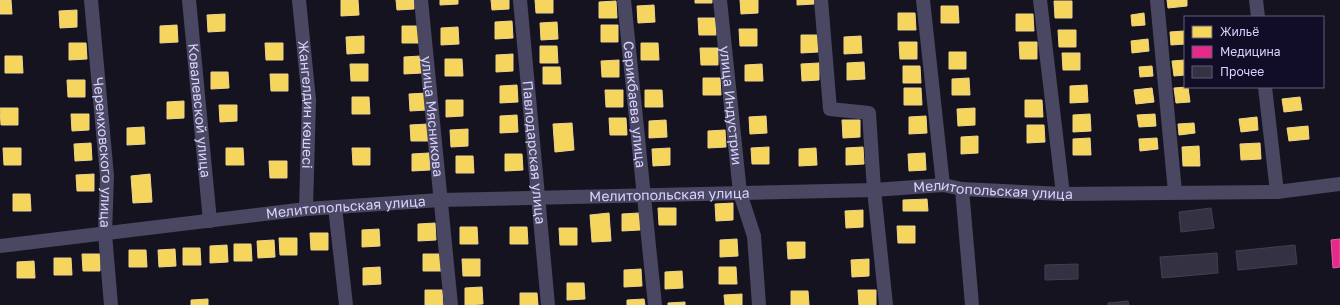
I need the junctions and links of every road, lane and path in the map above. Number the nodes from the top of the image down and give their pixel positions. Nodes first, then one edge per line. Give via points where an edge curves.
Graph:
1 (91, 0) edge
2 (188, 0) edge
3 (299, 0) edge
4 (421, 0) edge
5 (520, 0) edge
6 (624, 0) edge
7 (720, 0) edge
8 (821, 0) edge
9 (923, 0) edge
10 (1040, 0) edge
11 (1156, 0) edge
12 (1256, 0) edge
13 (1258, 16) edge
14 (1266, 88) edge
15 (1340, 184) edge
16 (943, 185) junction
17 (962, 189) junction
18 (874, 190) junction
19 (1175, 192) junction
20 (1277, 192) junction
21 (740, 193) junction
22 (643, 194) junction
23 (1063, 194) junction
24 (537, 198) junction
25 (440, 200) junction
26 (335, 208) junction
27 (306, 209) junction
28 (210, 221) junction
29 (105, 234) junction
30 (0, 246) edge
31 (111, 305) edge
32 (346, 305) edge
33 (451, 305) edge
34 (548, 305) edge
35 (655, 305) edge
36 (760, 305) edge
37 (886, 305) edge
38 (972, 305) edge

1 - 29 street, Черемховского улица via 107,176
2 - 28 street, Ковалевской улица
3 - 27 street, Жангелдин көшесі via 309,100
4 - 25 street, улица Мясникова
5 - 24 street, Павлодарская улица
6 - 22 street, Серикбаева улица
7 - 21 street, улица Индустрии
8 - 18 street via 830,109 869,112
9 - 16 street
10 - 23 street
11 - 19 street
12 - 13 street
14 - 20 street
15 - 20 street, Мелитопольская улица
16 - 17 street, Мелитопольская улица
16 - 18 street, Мелитопольская улица
17 - 23 street, Мелитопольская улица
17 - 38 street
18 - 21 street, Мелитопольская улица
18 - 37 street
19 - 20 street, Мелитопольская улица
19 - 23 street, Мелитопольская улица
21 - 22 street, Мелитопольская улица
21 - 36 street, улица Индустрии via 754,236
22 - 24 street, Мелитопольская улица
22 - 35 street, Серикбаева улица
24 - 25 street, Мелитопольская улица
24 - 34 street, Павлодарская улица
25 - 26 street, Мелитопольская улица
25 - 33 street, улица Мясникова
26 - 27 street, Мелитопольская улица
26 - 32 street
27 - 28 street, Мелитопольская улица
28 - 29 street, Мелитопольская улица
29 - 30 street, Мелитопольская улица
29 - 31 street, Черемховского улица

